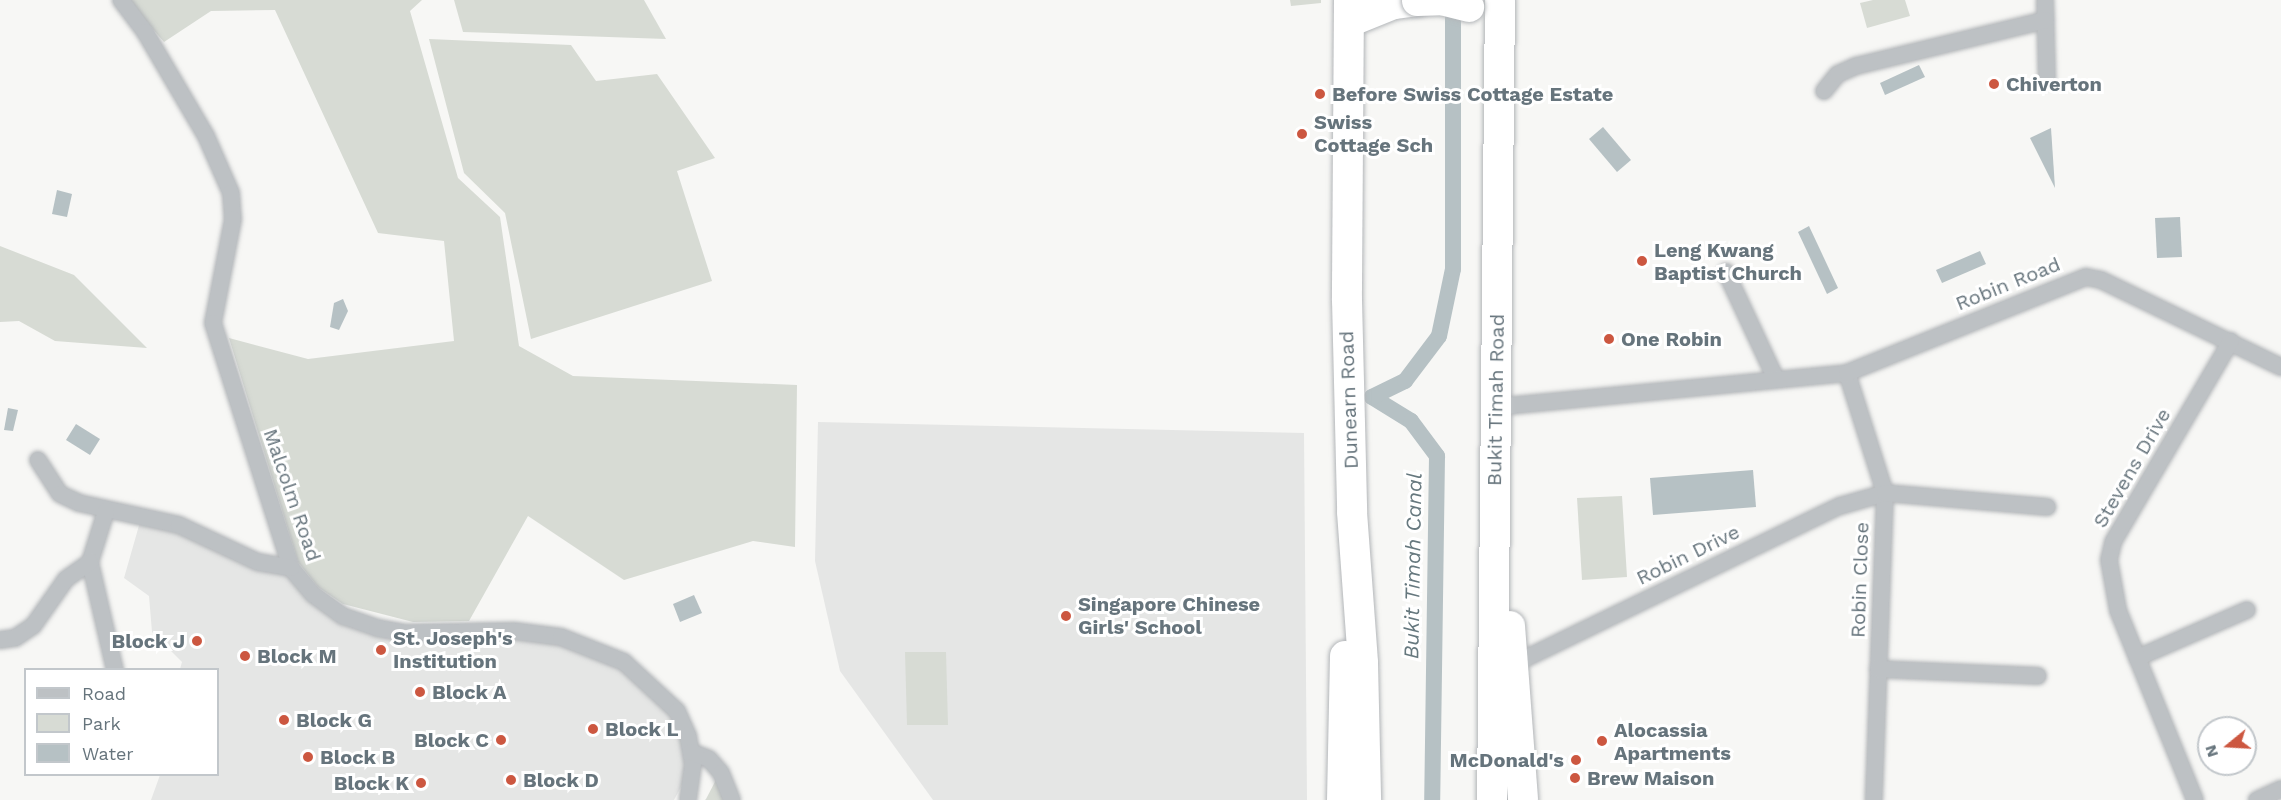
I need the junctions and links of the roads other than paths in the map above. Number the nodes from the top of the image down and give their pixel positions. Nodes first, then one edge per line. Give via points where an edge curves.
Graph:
1 (121, 0) edge
2 (1500, 0) edge
3 (2045, 0) edge
4 (1417, 1) edge
5 (1349, 11) edge
6 (2046, 20) junction
7 (1499, 54) junction
8 (2048, 80) dead end
9 (1824, 91) dead end
10 (1726, 272) dead end
11 (2231, 341) junction
12 (2281, 367) edge
13 (1848, 373) junction
14 (1776, 379) junction
15 (1496, 407) junction
16 (38, 460) dead end
17 (1885, 493) junction
18 (2047, 507) dead end
19 (106, 511) junction
20 (1352, 512) junction
21 (1494, 560) junction
22 (90, 562) junction
23 (291, 568) junction
24 (2247, 610) dead end
25 (0, 640) edge
26 (2137, 658) junction
27 (1514, 664) junction
28 (115, 668) edge
29 (1878, 669) junction
30 (2038, 676) dead end
31 (691, 752) junction
32 (1366, 789) edge
33 (2281, 789) edge
34 (688, 800) edge
35 (732, 800) edge
36 (1342, 800) edge
37 (1492, 800) edge
38 (1522, 800) edge
39 (1874, 800) edge
40 (2195, 800) edge
41 (2257, 800) edge

1 - 23 street, Malcolm Road via 145,32 206,136 231,193 233,219 213,323
2 - 7 highway, Bukit Timah Road
3 - 6 street
4 - 5 highway
4 - 7 highway, bridge via 1442,0 1469,7 1488,27
5 - 20 highway, Dunearn Road via 1347,300
6 - 8 street
6 - 9 street via 1856,66 1838,74
7 - 15 highway, Bukit Timah Road
10 - 14 street
11 - 12 street, Robin Road
11 - 13 street, Robin Road via 2101,280 2086,277
11 - 26 street, Stevens Drive via 2110,552 2111,583
13 - 14 street, Robin Road
13 - 17 street, Robin Close
14 - 15 street, Robin Road
15 - 21 highway, Bukit Timah Road
16 - 19 street via 60,494
17 - 18 street
17 - 27 street, Robin Drive via 1823,512
17 - 29 street, Robin Close
19 - 22 street
19 - 23 street via 179,525 258,562
20 - 32 highway, Dunearn Road via 1364,663
20 - 36 highway
21 - 27 highway via 1505,588
21 - 37 highway, Bukit Timah Road
22 - 25 street via 66,579 33,626 15,638
22 - 28 street
23 - 31 street, Malcolm Road via 314,595 343,616 377,628 405,633 514,631 561,638 624,662 677,711
24 - 26 street
26 - 40 street, Stevens Drive
27 - 38 highway
29 - 30 street
29 - 39 street, Robin Close
31 - 34 street, Malcolm Road via 693,784
31 - 35 street via 709,759 721,773
33 - 41 street

